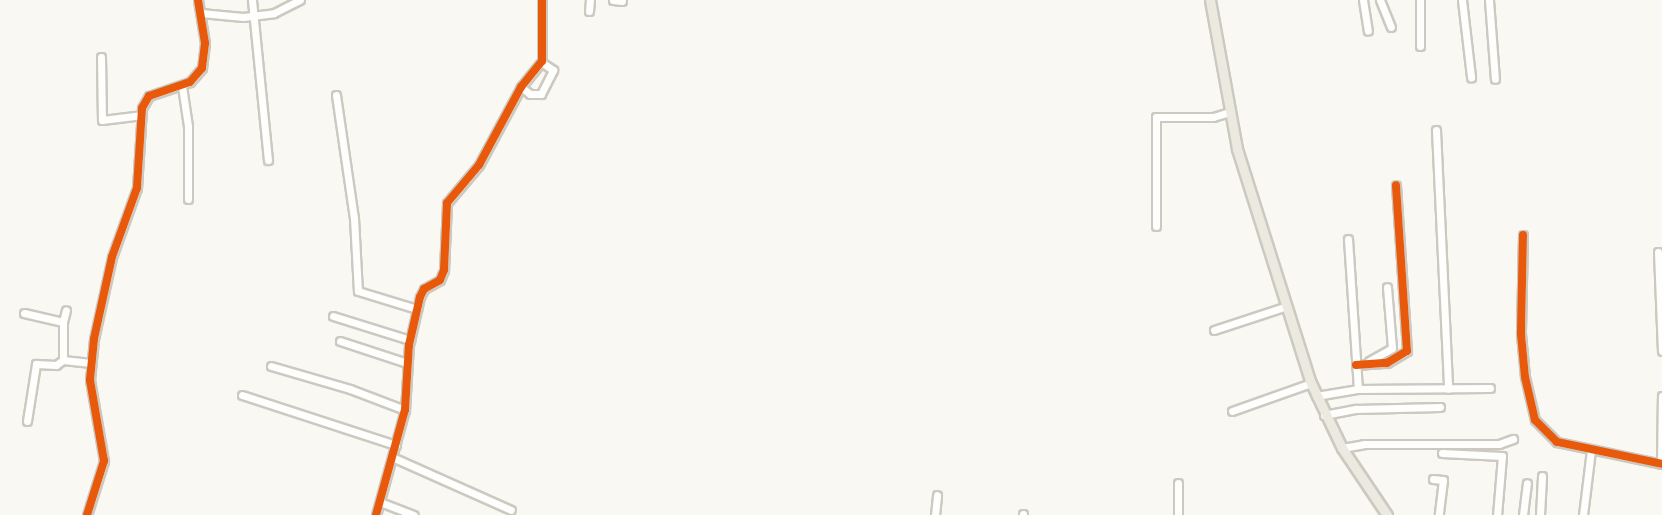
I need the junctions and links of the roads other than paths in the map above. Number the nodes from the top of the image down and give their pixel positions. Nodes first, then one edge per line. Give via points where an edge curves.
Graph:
1 (198, 0) edge
2 (252, 0) edge
3 (300, 0) edge
4 (542, 0) edge
5 (590, 0) edge
6 (614, 0) edge
7 (1210, 0) edge
8 (1363, 0) edge
9 (1380, 0) edge
10 (1420, 0) edge
11 (1462, 0) edge
12 (1489, 0) edge
13 (622, 1) edge
14 (588, 11) dead end
15 (201, 13) junction
16 (254, 15) junction
17 (1391, 27) dead end
18 (1368, 31) dead end
19 (1420, 46) dead end
20 (101, 57) dead end
21 (541, 62) junction
22 (1471, 77) dead end
23 (1495, 79) dead end
24 (182, 86) junction
25 (521, 87) junction
26 (336, 95) dead end
27 (1229, 112) junction
28 (141, 115) junction
29 (1436, 130) dead end
30 (268, 160) dead end
31 (1396, 185) dead end
32 (188, 200) dead end
33 (1156, 226) dead end
34 (1523, 235) dead end
35 (1348, 238) dead end
36 (1658, 252) dead end
37 (1387, 287) dead end
38 (1287, 306) junction
39 (417, 309) junction
40 (66, 310) dead end
41 (24, 314) dead end
42 (333, 316) dead end
43 (63, 322) junction
44 (1214, 330) dead end
45 (410, 340) junction
46 (340, 341) dead end
47 (1662, 351) edge
48 (63, 360) junction
49 (1368, 362) junction
50 (91, 363) junction
51 (407, 363) junction
52 (1356, 365) junction
53 (271, 366) dead end
54 (1311, 383) junction
55 (1490, 388) dead end
56 (1358, 389) junction
57 (1448, 389) junction
58 (242, 395) dead end
59 (1316, 396) junction
60 (1662, 396) edge
61 (1440, 407) dead end
62 (405, 410) junction
63 (1232, 411) dead end
64 (1324, 415) junction
65 (27, 421) dead end
66 (1513, 439) dead end
67 (396, 445) junction
68 (1342, 448) junction
69 (1591, 450) junction
70 (1442, 453) dead end
71 (392, 457) junction
72 (1661, 464) edge
73 (1542, 476) dead end
74 (1433, 479) dead end
75 (1178, 483) dead end
76 (1527, 483) dead end
77 (937, 495) dead end
78 (380, 502) junction
79 (511, 510) dead end
80 (1385, 514) edge
81 (87, 515) edge
82 (376, 515) edge
83 (414, 515) edge
84 (935, 515) edge
85 (1178, 515) edge
86 (1439, 515) edge
87 (1497, 515) edge
88 (1523, 515) edge
89 (1540, 515) edge
90 (1583, 515) edge

1 - 15 street
2 - 16 street
3 - 16 street via 274,12
4 - 21 street via 545,39
5 - 14 street
6 - 13 street
7 - 27 main road
8 - 18 street
9 - 17 street
10 - 19 street
11 - 22 street
12 - 23 street
15 - 16 street
15 - 24 street via 204,61 199,74
16 - 30 street
20 - 28 street via 102,120
21 - 25 street
21 - 25 street via 552,70 541,94 530,94
24 - 28 street via 149,96
24 - 32 street via 188,126
25 - 39 street via 479,165 449,198 444,270 441,280 422,292
26 - 39 street via 354,218 358,291
27 - 33 street via 1213,117 1156,117
27 - 38 main road via 1236,149
28 - 50 street via 137,188 104,291
29 - 57 street
31 - 49 street via 1407,351 1394,361
34 - 69 street via 1521,334 1532,413 1557,442
35 - 52 street
36 - 47 street
37 - 49 street via 1392,348
38 - 44 street
38 - 54 main road
39 - 45 street
40 - 43 street
41 - 43 street
42 - 45 street
43 - 48 street
45 - 51 street
46 - 51 street
48 - 50 street
48 - 65 street via 56,365 36,364
49 - 52 street
50 - 81 street via 92,397 104,461
51 - 62 street
52 - 56 street
53 - 62 street
54 - 59 main road
54 - 63 street
55 - 57 street
56 - 57 street
56 - 59 street
58 - 67 street
59 - 64 main road
60 - 72 street
61 - 64 street via 1356,409
62 - 67 street
64 - 68 main road
66 - 68 street via 1499,444 1364,444
67 - 71 street
68 - 80 main road
69 - 72 street
69 - 90 street
70 - 87 street via 1502,456
71 - 78 street
71 - 79 street
73 - 89 street
74 - 86 street via 1443,480
75 - 85 street
76 - 88 street
77 - 84 street
78 - 82 street
78 - 83 street

